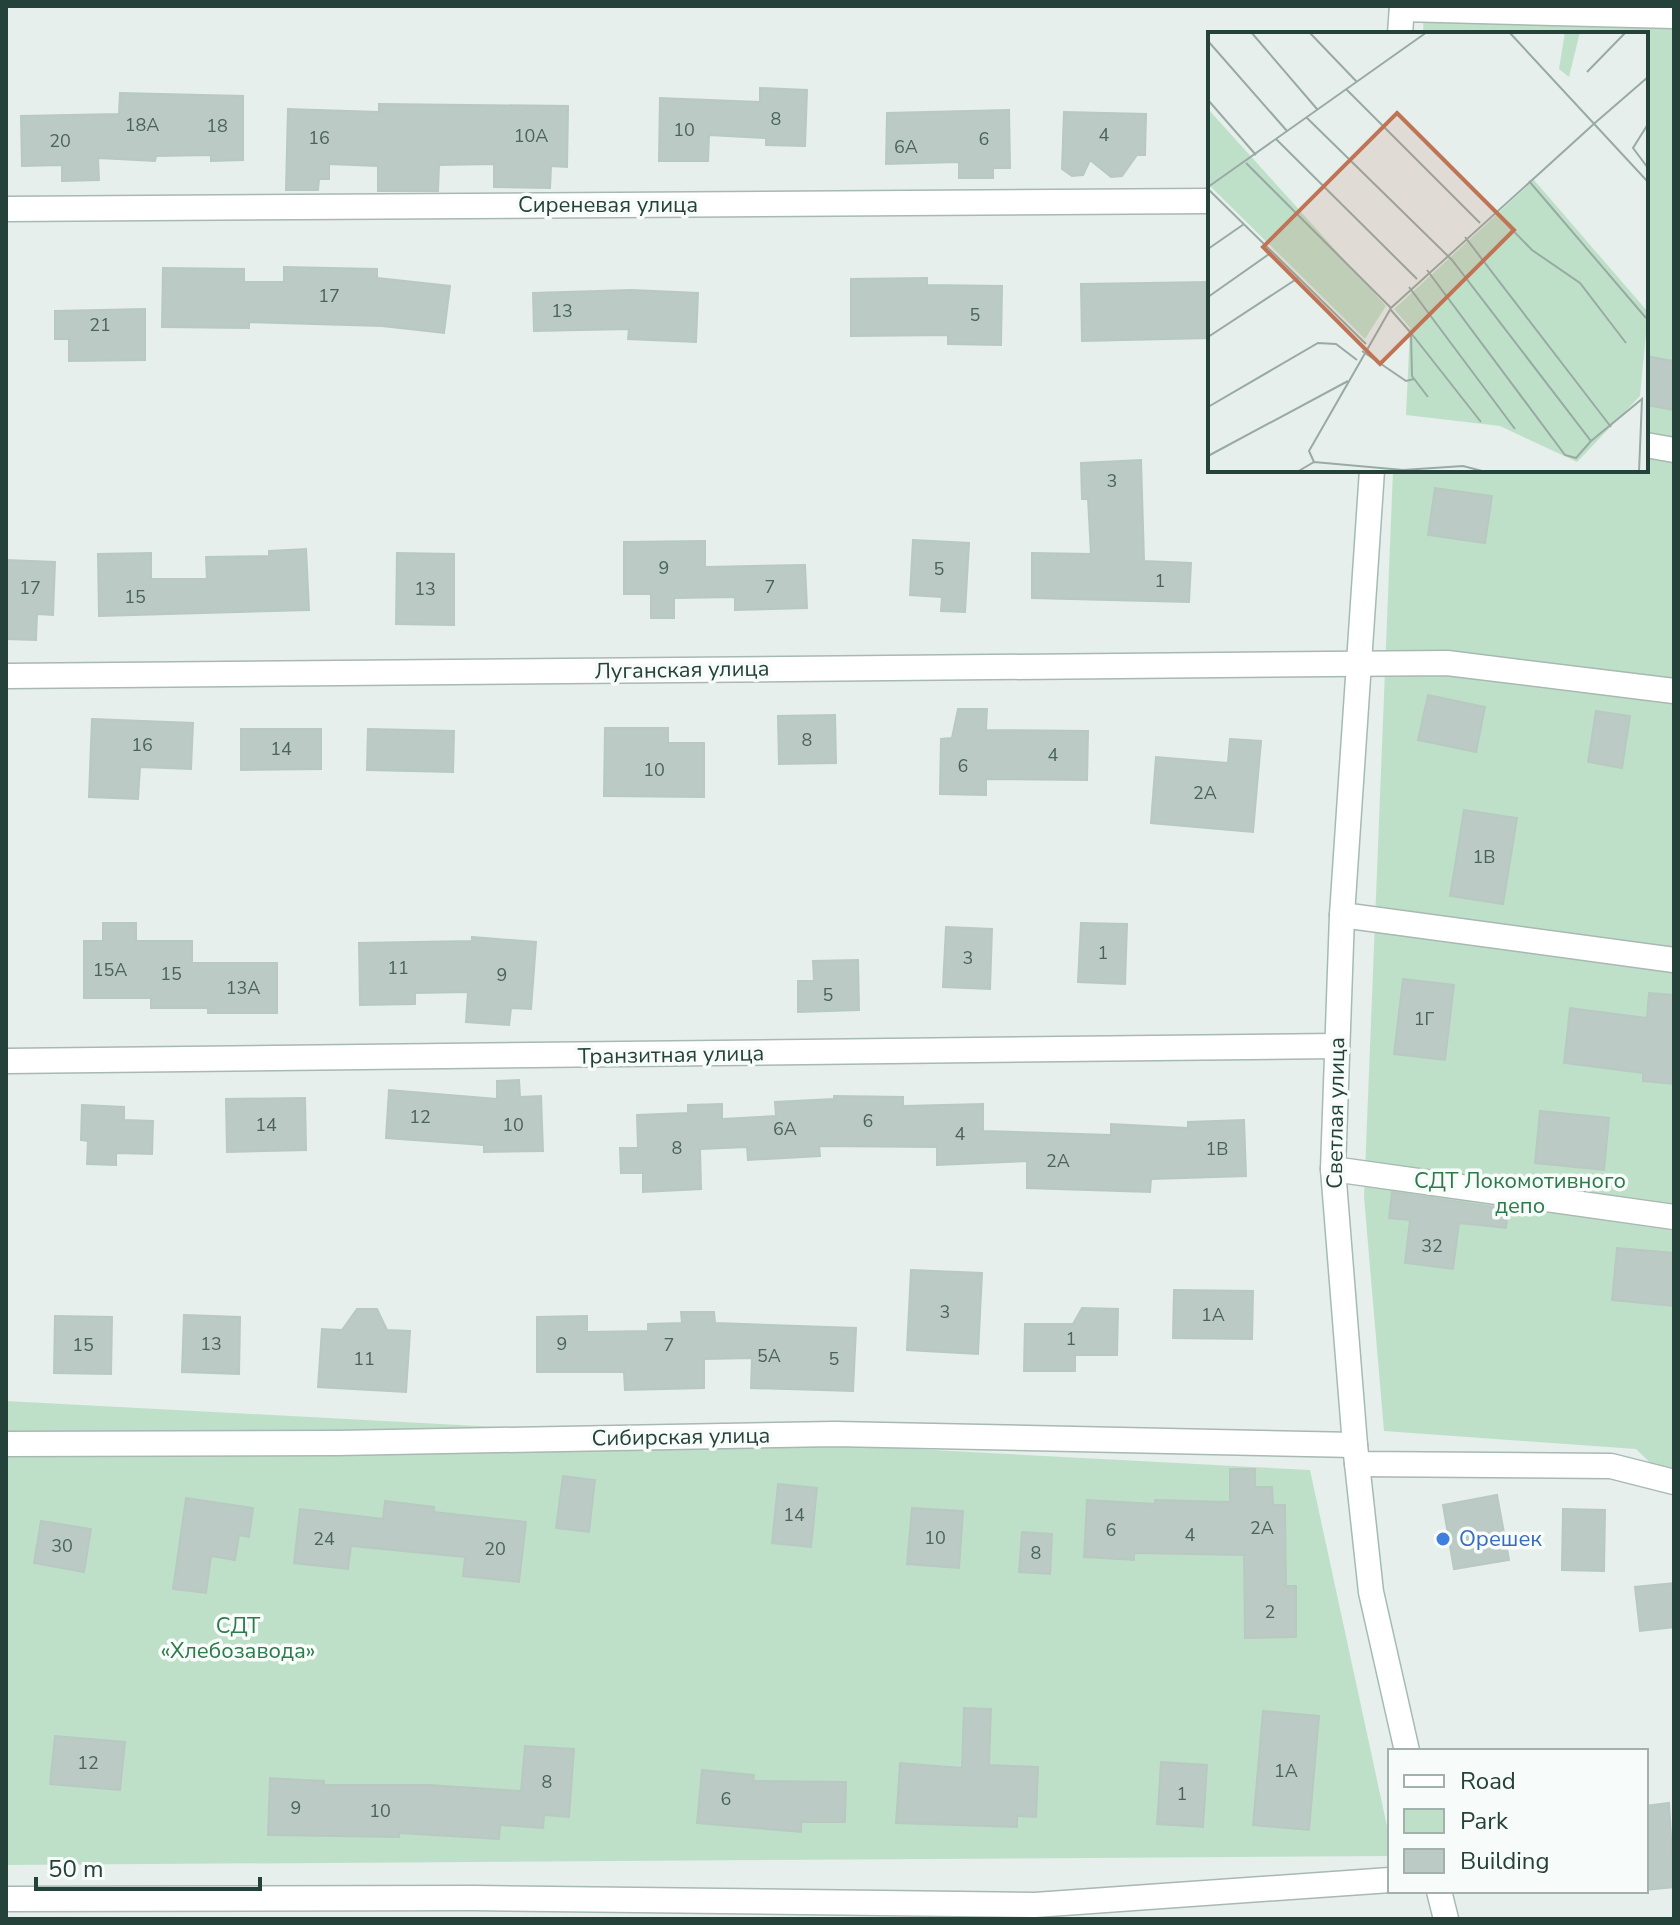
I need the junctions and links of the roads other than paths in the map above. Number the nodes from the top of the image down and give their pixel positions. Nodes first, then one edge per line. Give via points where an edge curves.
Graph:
1 (1402, 8) edge
2 (1674, 16) edge
3 (1400, 32) edge
4 (1208, 201) edge
5 (6, 209) edge
6 (1648, 445) edge
7 (1674, 450) edge
8 (1372, 472) edge
9 (1359, 663) junction
10 (6, 676) edge
11 (1674, 691) edge
12 (1342, 915) junction
13 (1674, 960) edge
14 (1336, 1046) junction
15 (6, 1061) edge
16 (1333, 1169) junction
17 (1674, 1217) edge
18 (6, 1444) edge
19 (1356, 1454) junction
20 (1674, 1482) edge
21 (1407, 1749) edge
22 (1388, 1880) edge
23 (1440, 1893) edge
24 (6, 1899) edge
25 (472, 1908) edge
26 (97, 1909) edge
27 (1446, 1919) edge

1 - 2 street
1 - 3 street
4 - 5 street, Сиреневая улица
6 - 7 street
8 - 9 street, Светлая улица
9 - 10 street, Луганская улица
9 - 11 street, Луганская улица via 1447,663
9 - 12 street, Светлая улица
12 - 13 street
12 - 14 street, Светлая улица
14 - 15 street, Транзитная улица
14 - 16 street, Светлая улица
16 - 17 street
16 - 19 street, Светлая улица
18 - 19 street, Сибирская улица via 835,1434
19 - 20 street, Сибирская улица via 1611,1466
19 - 21 street, Светлая улица via 1371,1592
22 - 25 street via 1035,1905
23 - 27 street
24 - 26 street
25 - 26 street

